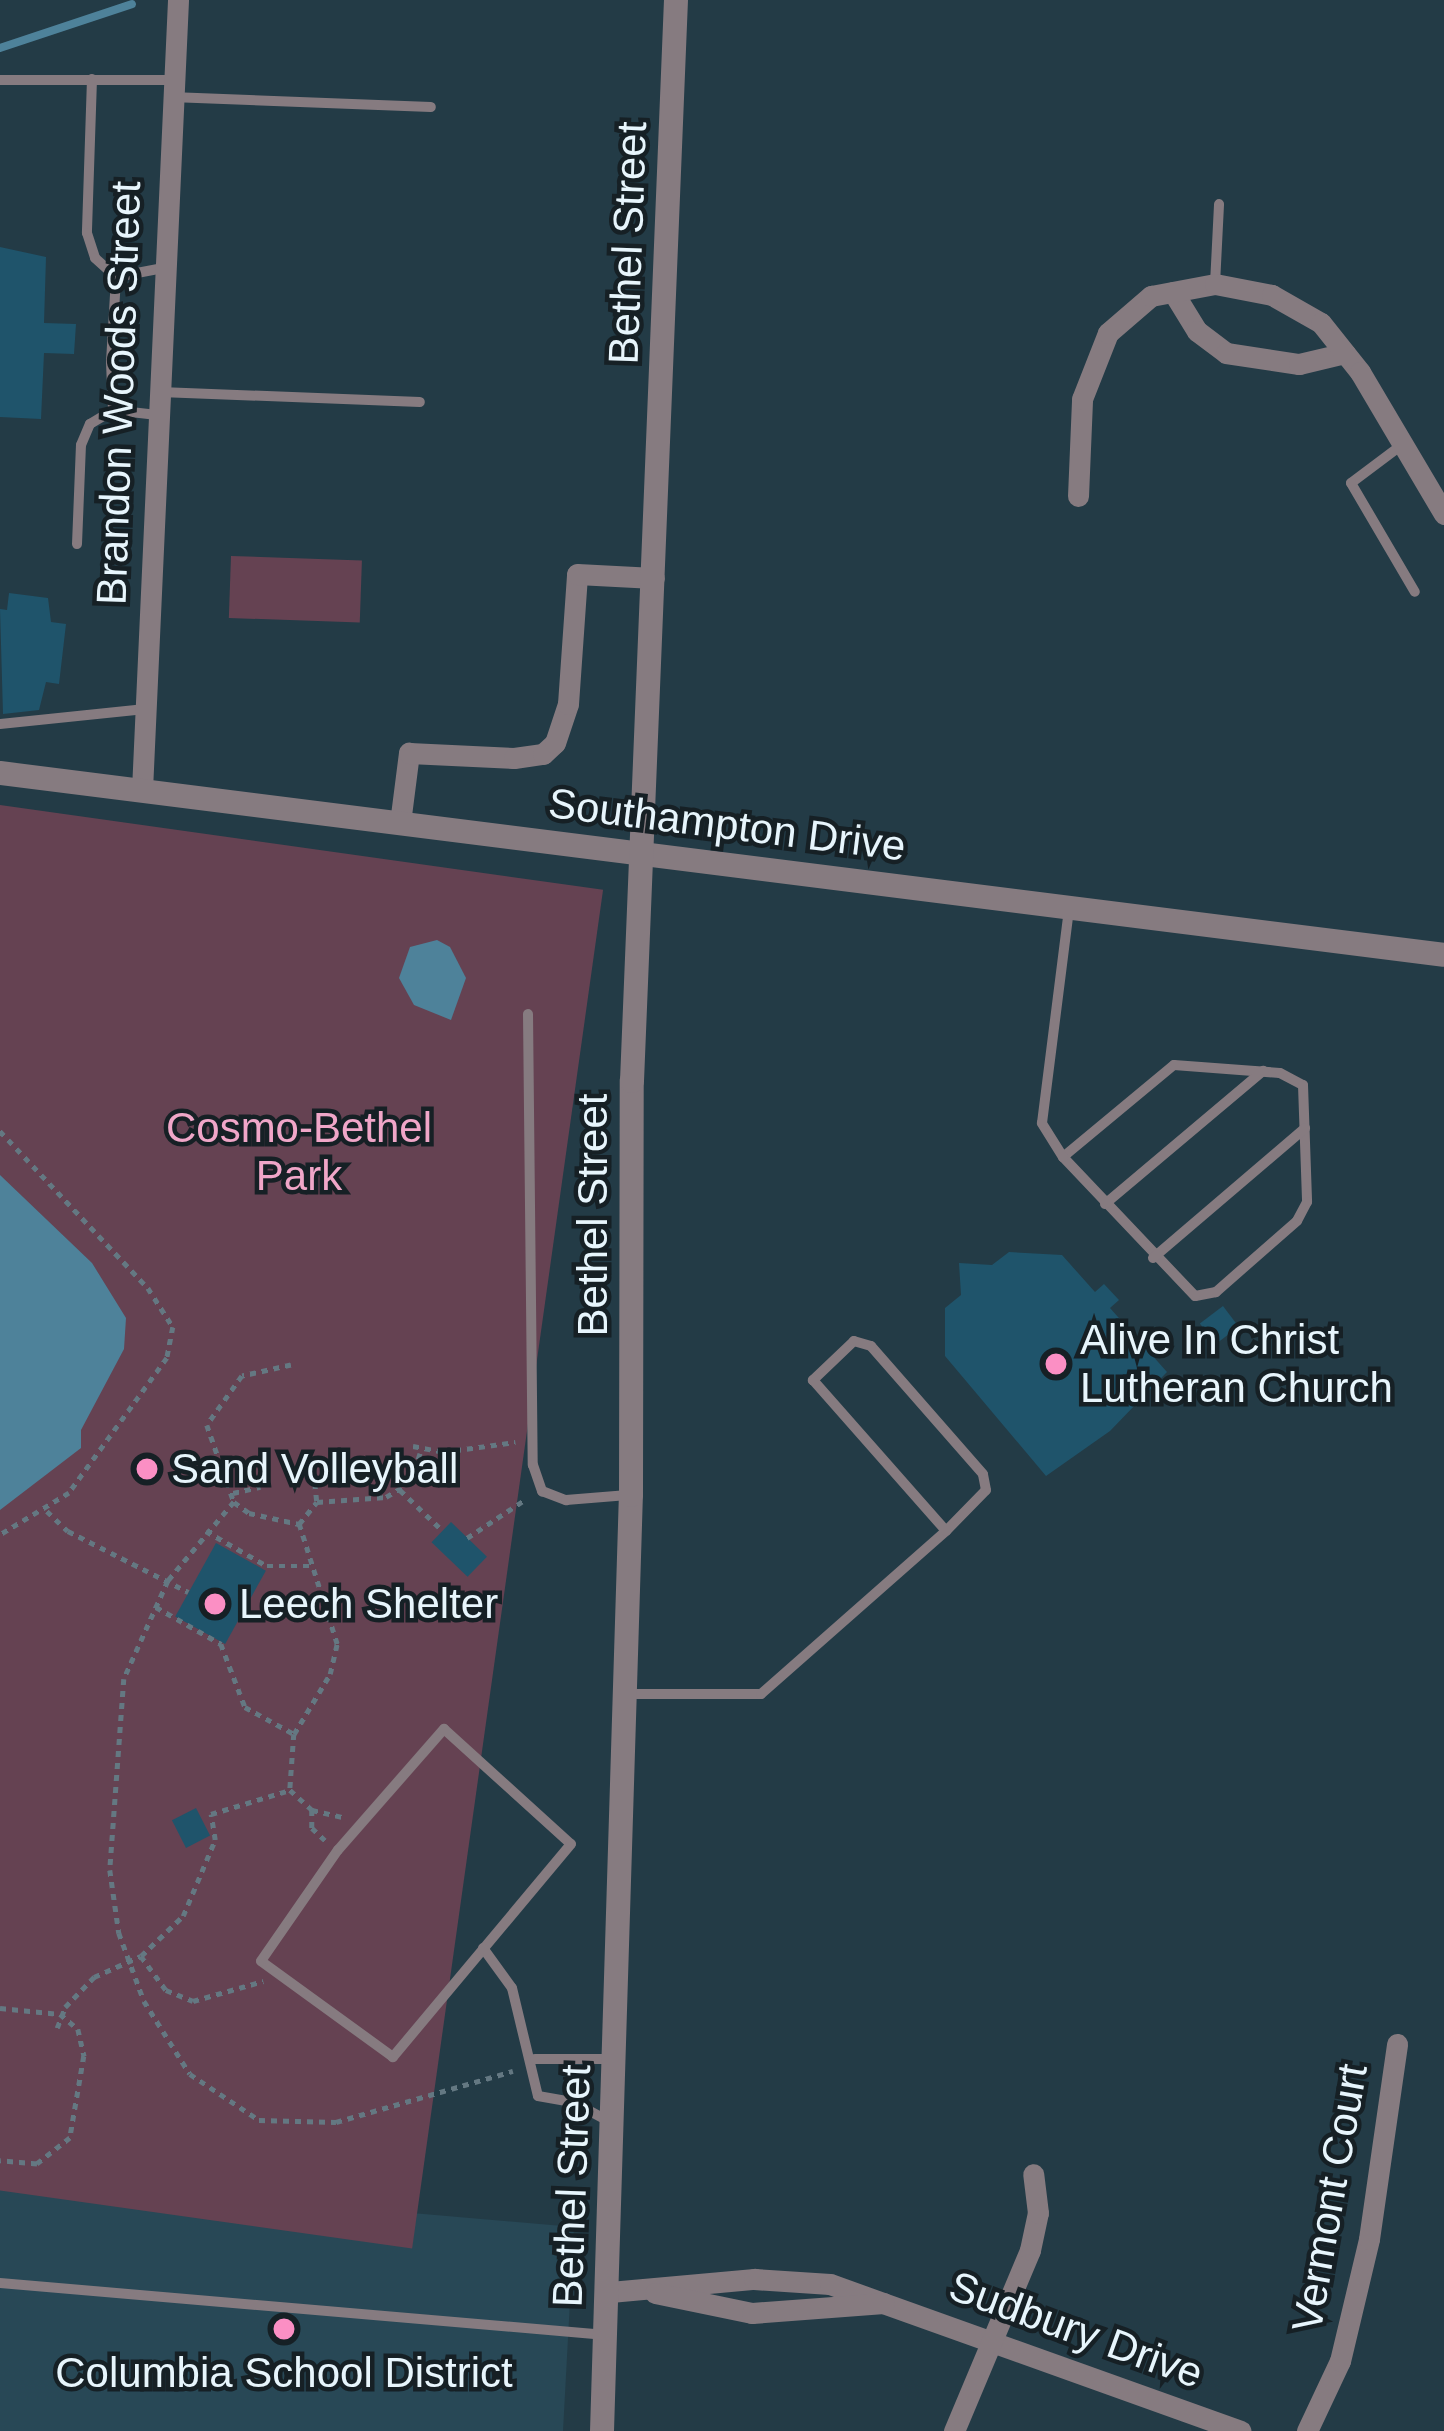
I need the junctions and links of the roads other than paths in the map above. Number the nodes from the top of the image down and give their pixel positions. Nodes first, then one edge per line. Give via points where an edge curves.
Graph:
1 (178, 0) edge
2 (676, 0) edge
3 (92, 79) junction
4 (0, 80) edge
5 (170, 88) junction
6 (431, 107) dead end
7 (1219, 204) dead end
8 (163, 268) junction
9 (116, 277) junction
10 (1215, 284) junction
11 (1173, 292) junction
12 (1345, 352) junction
13 (158, 392) junction
14 (421, 402) dead end
15 (113, 410) junction
16 (157, 415) junction
17 (1403, 444) junction
18 (1078, 496) dead end
19 (1444, 514) edge
20 (77, 544) dead end
21 (654, 578) junction
22 (1415, 592) dead end
23 (145, 709) junction
24 (0, 724) edge
25 (0, 772) edge
26 (142, 790) junction
27 (400, 823) junction
28 (644, 854) junction
29 (1069, 908) junction
30 (1444, 956) edge
31 (528, 1014) dead end
32 (1264, 1071) junction
33 (1305, 1128) junction
34 (1063, 1156) junction
35 (1105, 1204) junction
36 (1153, 1258) junction
37 (631, 1495) junction
38 (946, 1532) junction
39 (624, 1694) junction
40 (483, 1948) junction
41 (1397, 2044) dead end
42 (615, 2059) junction
43 (536, 2062) junction
44 (614, 2124) junction
45 (1033, 2174) dead end
46 (0, 2283) edge
47 (610, 2292) junction
48 (655, 2293) junction
49 (885, 2303) junction
50 (607, 2335) junction
51 (994, 2342) junction
52 (602, 2431) edge
53 (954, 2431) edge
54 (1240, 2431) edge
55 (1307, 2431) edge

1 - 5 street, Brandon Woods Street
2 - 21 street, Bethel Street
3 - 4 lane
3 - 5 lane
3 - 9 lane via 89,245
5 - 6 lane
5 - 8 street, Brandon Woods Street
7 - 10 lane
8 - 9 lane
8 - 13 street, Brandon Woods Street
9 - 15 lane
10 - 11 street
10 - 12 street via 1272,295 1321,323
11 - 12 street via 1197,331 1226,353 1299,364
11 - 18 street via 1151,296 1108,333 1082,399
12 - 17 street
13 - 14 lane
13 - 16 street, Brandon Woods Street
15 - 16 lane
15 - 20 lane via 90,424 81,445
16 - 23 street, Brandon Woods Street
17 - 19 street
17 - 22 lane via 1351,483
21 - 27 street via 577,574 568,704 555,743 543,754 514,758 410,753
21 - 28 street, Bethel Street
23 - 24 lane
23 - 26 street, Brandon Woods Street
25 - 26 street, Southampton Drive
26 - 27 street, Southampton Drive
27 - 28 street, Southampton Drive
28 - 29 street, Southampton Drive
28 - 37 street, Bethel Street via 632,1081
29 - 30 street, Southampton Drive
29 - 34 lane via 1042,1123
31 - 37 lane via 533,1441 542,1491 566,1500
32 - 33 lane via 1303,1085
32 - 34 lane via 1174,1065
32 - 35 lane
33 - 36 lane
33 - 36 lane via 1307,1202 1298,1221 1216,1292 1195,1296
34 - 35 lane
35 - 36 lane
37 - 39 street, Bethel Street
38 - 38 lane via 986,1490 983,1474 871,1346 854,1341 813,1380
38 - 39 lane via 761,1694
39 - 42 street, Bethel Street
40 - 40 lane via 571,1844 444,1729 338,1850 261,1960 393,2057
40 - 43 lane via 512,1988
41 - 55 street, Vermont Court via 1369,2240 1340,2361
42 - 43 lane
42 - 44 street, Bethel Street
43 - 44 lane via 538,2096 573,2102
44 - 47 street, Bethel Street
45 - 51 street via 1038,2213 1030,2250
46 - 50 lane
47 - 48 street, Sudbury Drive
47 - 50 street, Bethel Street
48 - 49 street, Sudbury Drive via 752,2313
48 - 49 street, Sudbury Drive via 785,2279
49 - 51 street, Sudbury Drive
50 - 52 street, Bethel Street
51 - 53 street
51 - 54 street, Sudbury Drive

